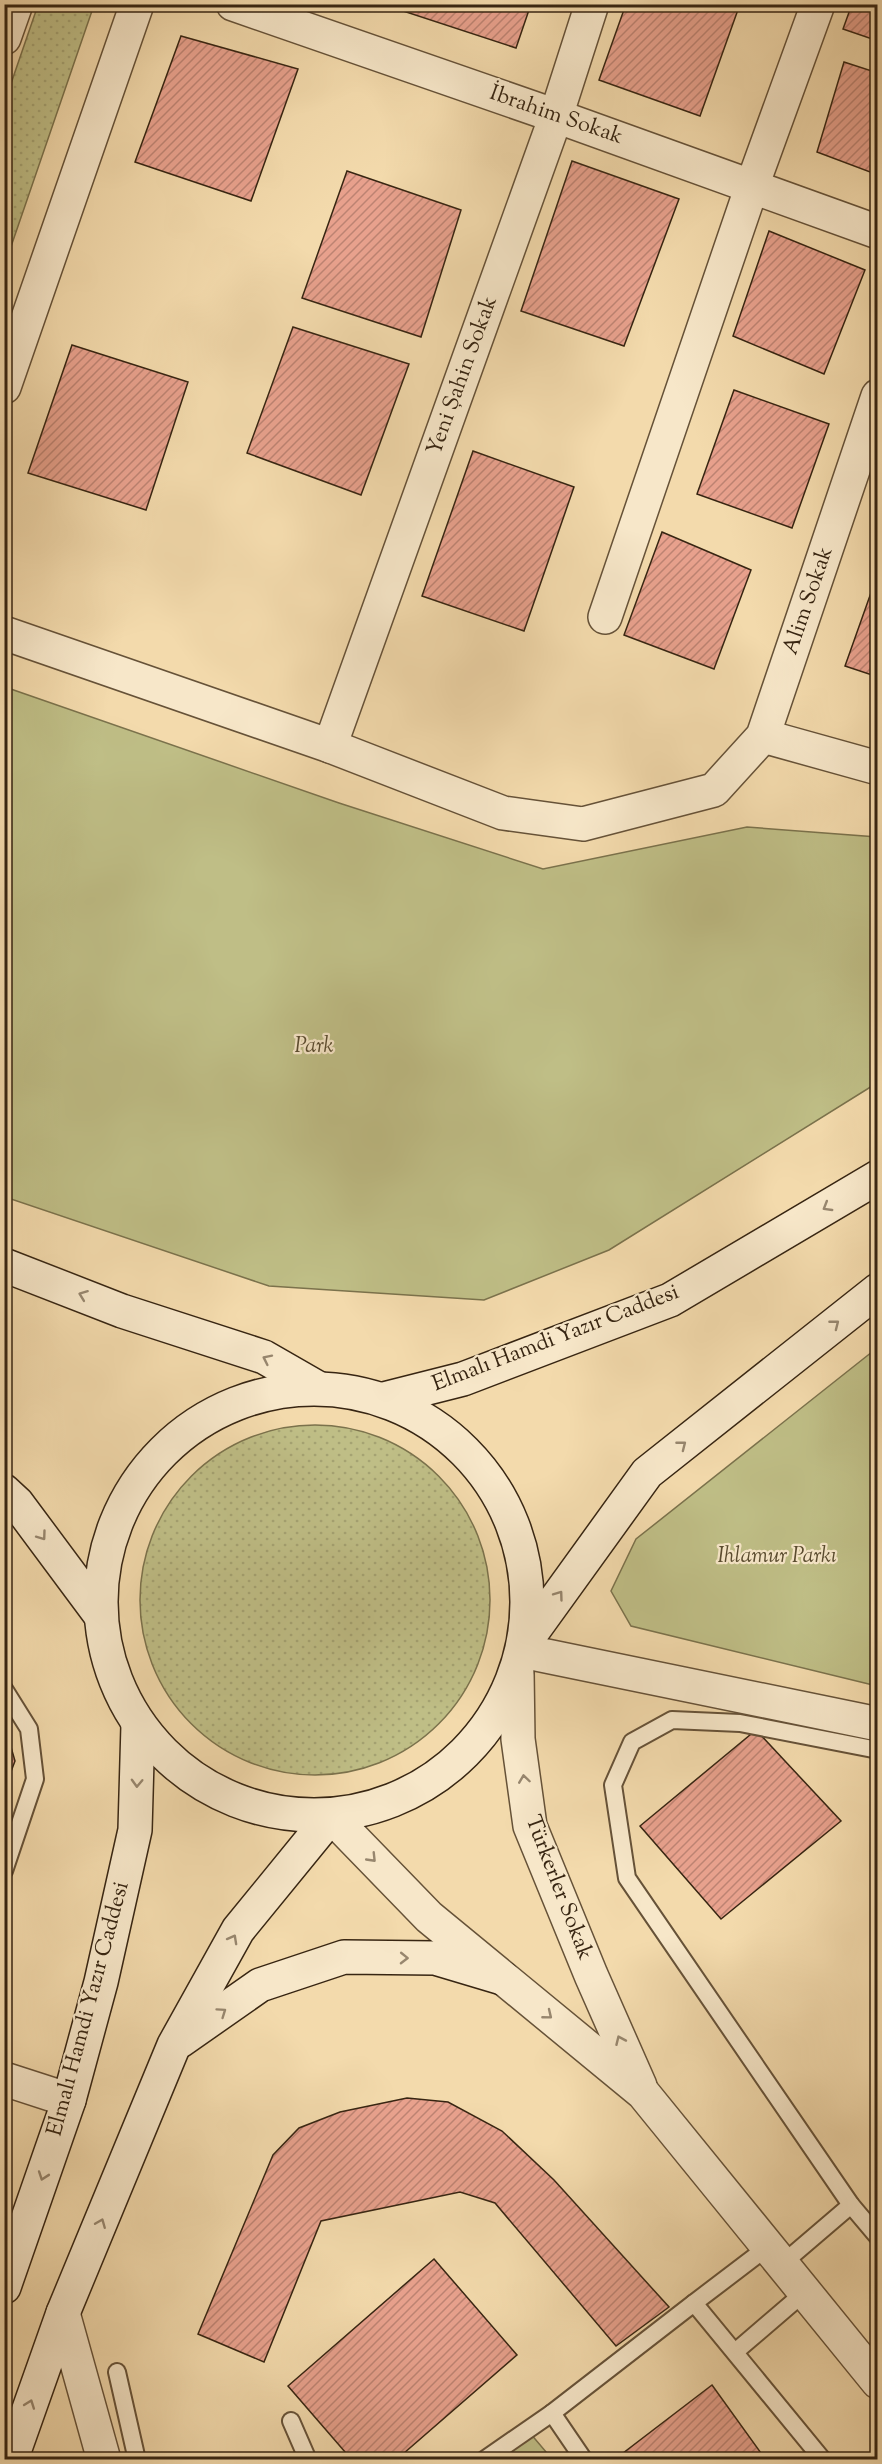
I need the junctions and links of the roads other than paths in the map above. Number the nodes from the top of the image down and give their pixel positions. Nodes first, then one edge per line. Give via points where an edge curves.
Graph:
1 (16, 4) edge
2 (137, 4) edge
3 (233, 4) edge
4 (592, 4) edge
5 (818, 4) edge
6 (4, 38) edge
7 (556, 116) junction
8 (752, 186) junction
9 (878, 232) edge
10 (4, 387) edge
11 (878, 396) edge
12 (605, 617) dead end
13 (4, 633) edge
14 (764, 736) junction
15 (330, 746) junction
16 (878, 768) edge
17 (878, 1177) edge
18 (4, 1264) edge
19 (878, 1290) edge
20 (318, 1388) junction
21 (384, 1399) junction
22 (4, 1491) edge
23 (101, 1616) junction
24 (521, 1655) junction
25 (4, 1689) edge
26 (878, 1724) edge
27 (138, 1725) junction
28 (878, 1750) edge
29 (332, 1816) junction
30 (4, 1871) edge
31 (502, 1978) junction
32 (174, 2045) junction
33 (4, 2079) edge
34 (643, 2093) junction
35 (69, 2100) junction
36 (851, 2205) junction
37 (878, 2237) edge
38 (775, 2255) junction
39 (4, 2287) edge
40 (805, 2292) junction
41 (694, 2303) junction
42 (63, 2313) junction
43 (735, 2352) junction
44 (117, 2372) dead end
45 (878, 2382) edge
46 (552, 2413) junction
47 (291, 2421) dead end
48 (11, 2460) edge
49 (104, 2460) edge
50 (137, 2460) edge
51 (308, 2460) edge
52 (484, 2460) edge
53 (584, 2460) edge
54 (823, 2460) edge

1 - 6 street
2 - 10 street
3 - 7 street, İbrahim Sokak
4 - 7 street, Yeni Şahin Sokak
5 - 8 street
7 - 8 street, İbrahim Sokak
7 - 15 street, Yeni Şahin Sokak
8 - 9 street, İbrahim Sokak
8 - 12 street
11 - 14 street, Alim Sokak
13 - 15 street
14 - 15 street, Alim Sokak via 714,790 583,824 503,813
14 - 16 street
17 -> 21 street, Elmalı Hamdi Yazır Caddesi via 670,1300 463,1379
20 -> 18 street via 264,1357 122,1311
24 -> 19 street via 646,1473
20 - 21 street
20 - 23 street via 260,1395 206,1417 160,1454 126,1502 105,1557
21 - 24 street, Türkerler Sokak via 438,1427 483,1469 513,1522 528,1581
22 -> 23 street
23 - 27 street via 112,1672
24 - 26 street
24 - 29 street via 488,1727 446,1772 392,1802
34 -> 24 street, Türkerler Sokak via 530,1826 518,1739
25 - 30 lane via 29,1729 35,1779
27 - 29 street via 176,1766 222,1797 276,1814
27 -> 35 street, Elmalı Hamdi Yazır Caddesi via 135,1830 101,1982
28 - 36 lane via 740,1723 672,1720 632,1742 613,1785 627,1878
29 -> 31 street, Türkerler Sokak via 429,1917
32 -> 29 street via 238,1930
32 -> 31 street via 260,1985 344,1957 435,1958
31 -> 34 street, Türkerler Sokak
42 -> 32 street
33 - 35 street
34 - 38 street, Türkerler Sokak
35 -> 39 street, Elmalı Hamdi Yazır Caddesi
36 - 37 lane
36 - 38 lane
38 - 40 street, Türkerler Sokak
38 - 41 lane
40 - 43 lane
40 - 45 street, Türkerler Sokak
41 - 43 lane
41 - 46 lane
48 -> 42 street
42 - 49 street
43 - 54 lane
44 - 50 lane
46 - 52 lane
46 - 53 lane
47 - 51 lane

